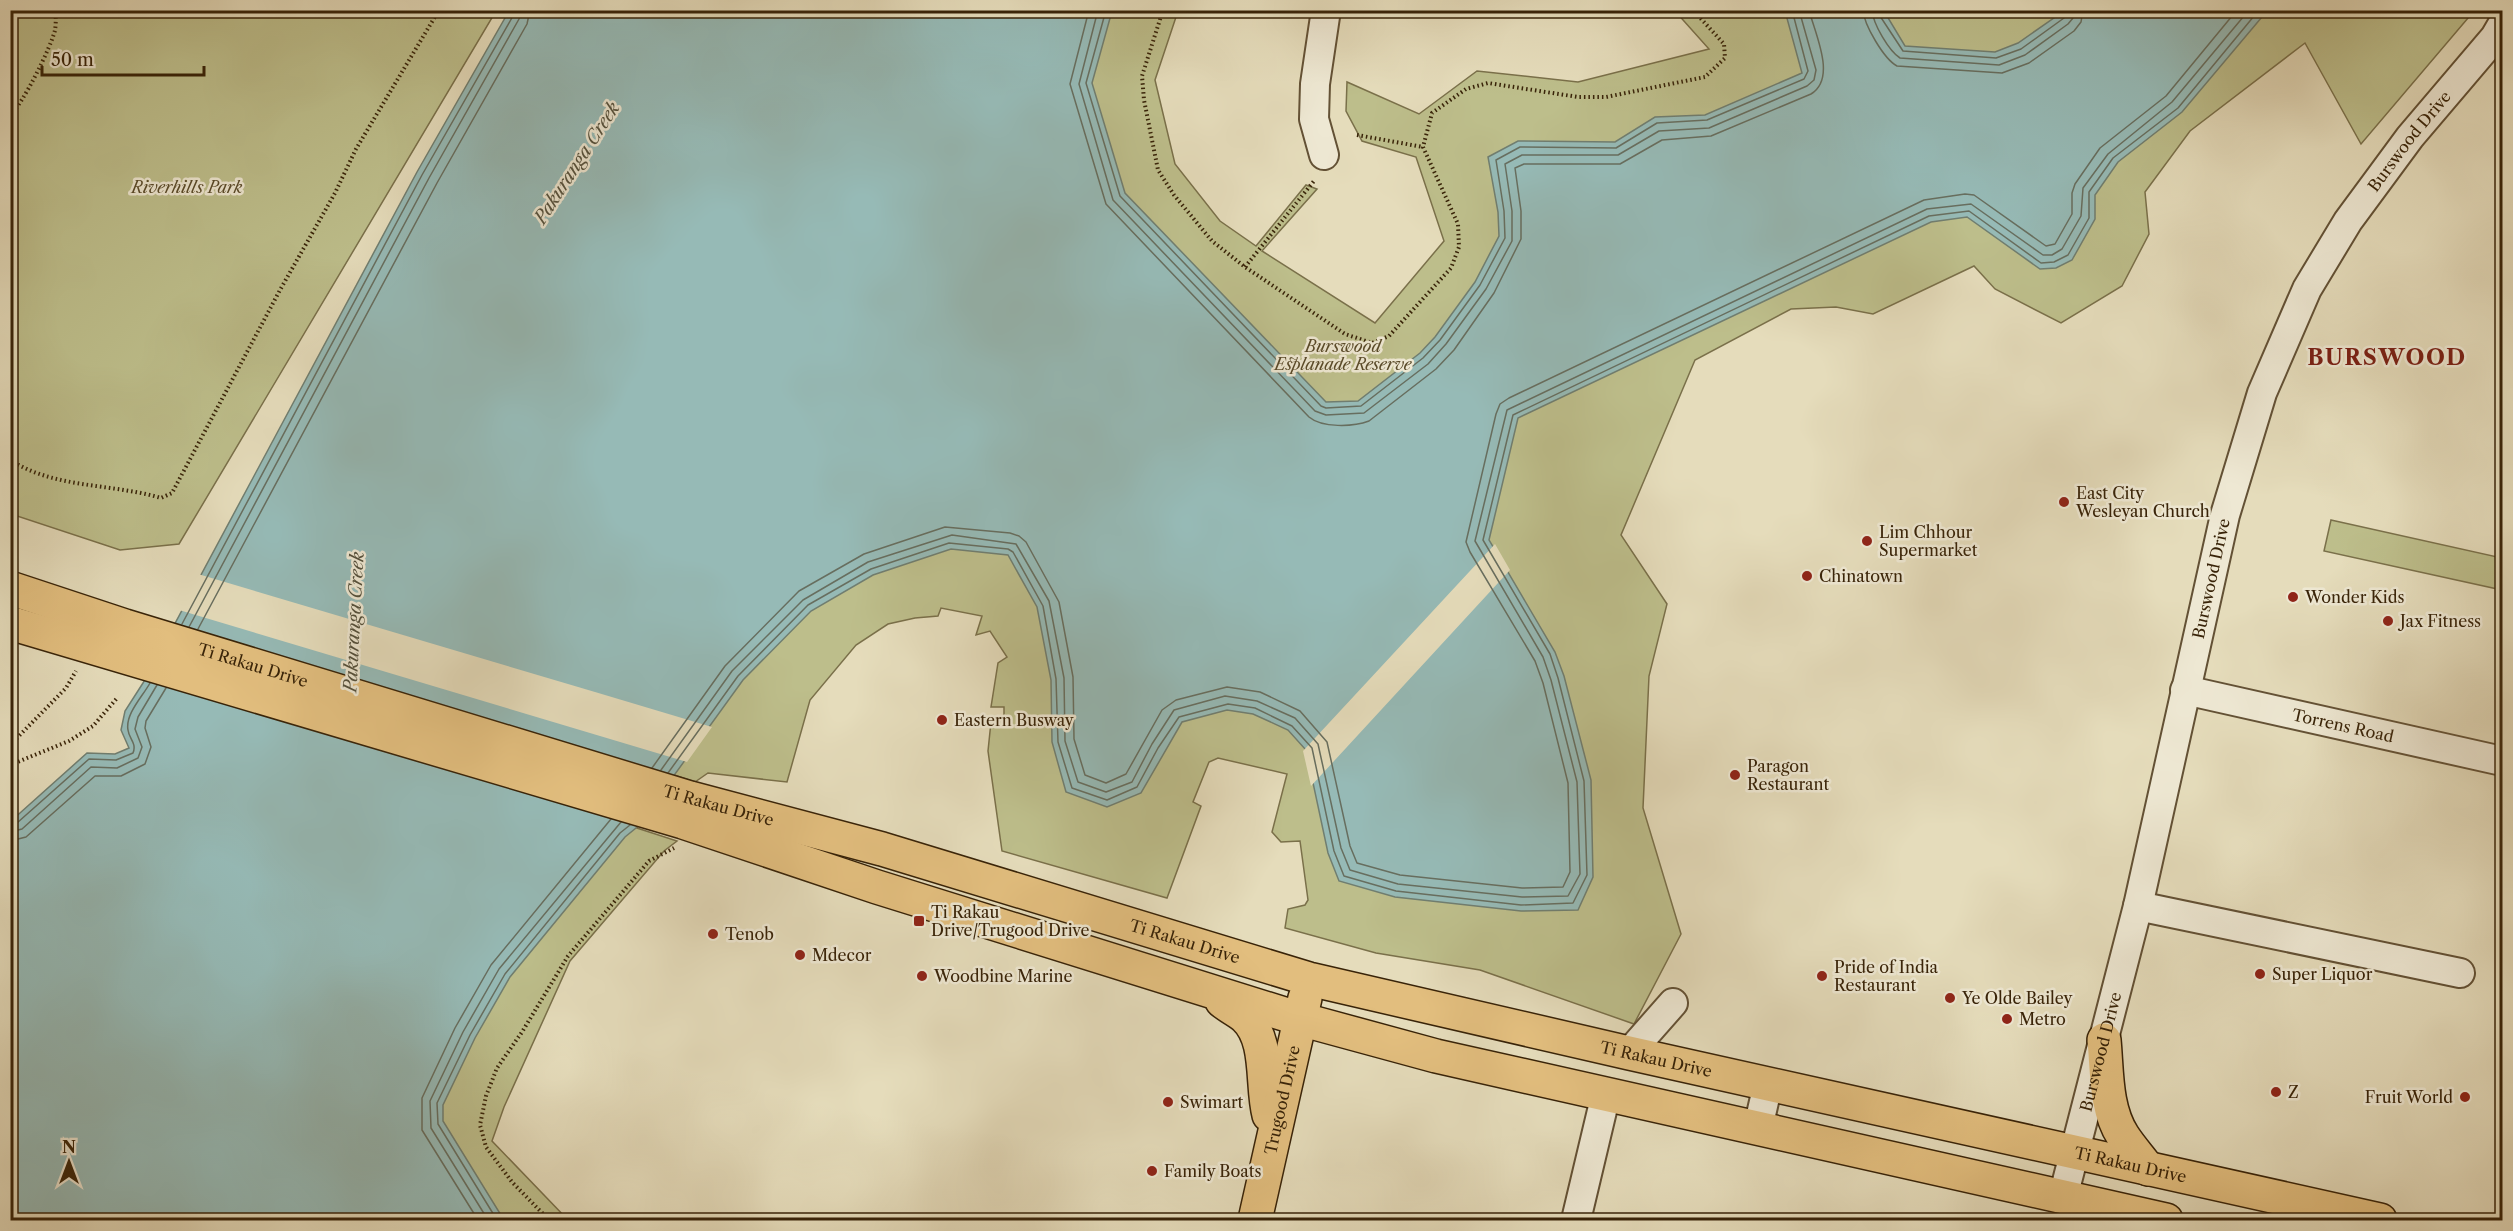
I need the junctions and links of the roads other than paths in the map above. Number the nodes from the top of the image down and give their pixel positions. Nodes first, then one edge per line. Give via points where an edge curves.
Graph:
1 (1326, 10) edge
2 (2502, 25) edge
3 (1319, 168) road end
4 (10, 588) edge
5 (10, 623) edge
6 (120, 639) junction
7 (2185, 690) junction
8 (2502, 761) edge
9 (685, 822) junction
10 (2138, 906) junction
11 (2460, 973) dead end
12 (1309, 979) junction
13 (1208, 992) junction
14 (1673, 1003) dead end
15 (1300, 1019) junction
16 (2104, 1040) junction
17 (1629, 1053) junction
18 (1768, 1084) junction
19 (1606, 1094) junction
20 (1758, 1128) junction
21 (1273, 1135) junction
22 (2073, 1153) junction
23 (2148, 1169) junction
24 (2063, 1197) junction
25 (1256, 1221) edge
26 (1576, 1221) edge
27 (2166, 1221) edge
28 (2380, 1221) edge

1 - 3 street via 1315,84
2 - 7 street, Burswood Drive via 2410,137 2348,221 2307,289 2262,393 2239,468
4 - 6 main road, Ti Rakau Drive
5 - 6 main road, Ti Rakau Drive
6 - 9 main road, Ti Rakau Drive
7 - 8 street, Torrens Road
7 - 10 street, Burswood Drive
9 - 12 main road, Ti Rakau Drive via 882,849
9 - 13 main road, Ti Rakau Drive
10 - 11 street
10 - 16 street, Burswood Drive
12 - 15 main road, Trugood Drive
12 - 17 main road, Ti Rakau Drive
13 - 15 main road, Ti Rakau Drive
13 - 21 main road via 1246,1018 1258,1037
14 - 17 street
15 - 19 main road, Ti Rakau Drive via 1436,1056
15 - 21 main road, Trugood Drive
16 - 22 street, Burswood Drive
16 - 23 main road via 2109,1100 2123,1135
17 - 18 main road, Ti Rakau Drive
18 - 20 street
18 - 22 main road, Ti Rakau Drive
19 - 20 main road, Ti Rakau Drive
19 - 26 street
20 - 24 main road, Ti Rakau Drive
21 - 25 main road, Trugood Drive
22 - 23 main road, Ti Rakau Drive
22 - 24 street, Burswood Drive
23 - 28 main road, Ti Rakau Drive
24 - 27 main road, Ti Rakau Drive

